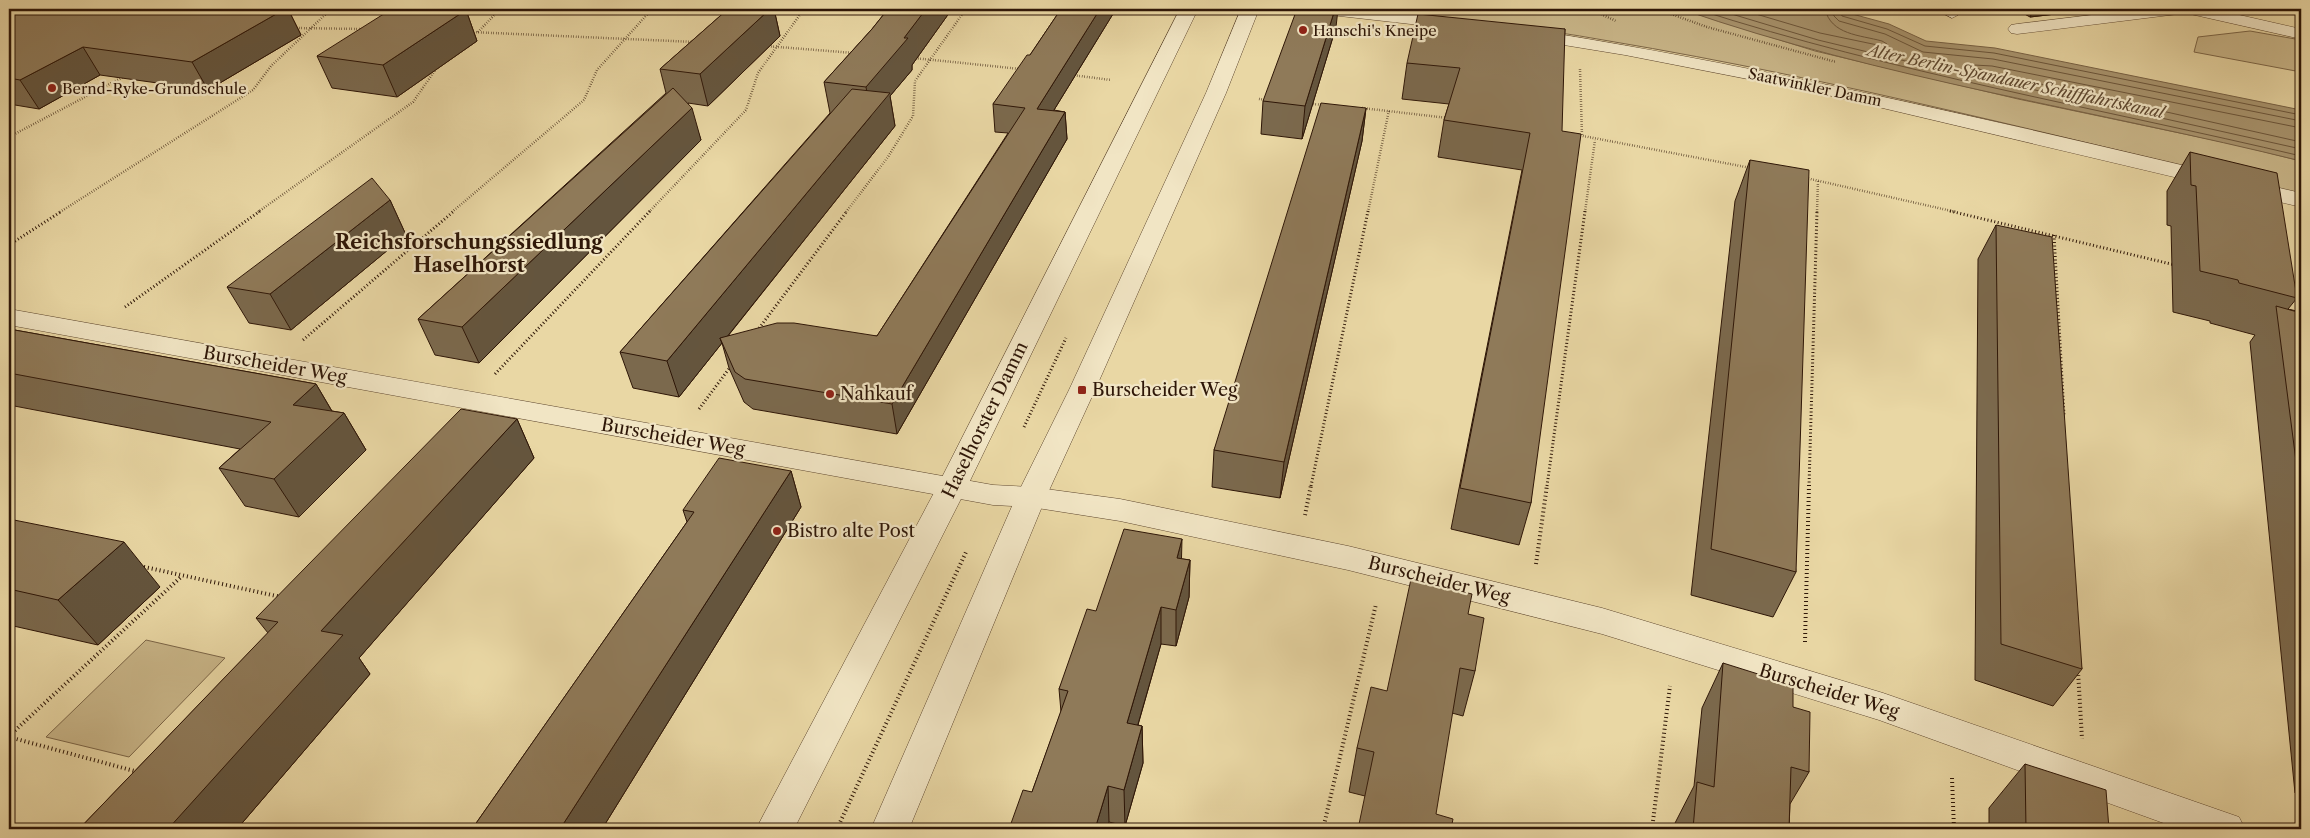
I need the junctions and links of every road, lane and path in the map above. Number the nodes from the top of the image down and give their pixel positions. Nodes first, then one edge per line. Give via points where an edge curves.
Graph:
1 (332, 9) edge
2 (500, 9) edge
3 (652, 9) edge
4 (804, 9) edge
5 (966, 9) edge
6 (1189, 9) edge
7 (1250, 9) edge
8 (1322, 9) edge
9 (1941, 9) edge
10 (2183, 9) edge
11 (2190, 9) edge
12 (328, 12) junction
13 (280, 14) edge
14 (1952, 15) dead end
15 (1469, 26) edge
16 (292, 28) dead end
17 (312, 28) junction
18 (2017, 29) dead end
19 (371, 30) edge
20 (1506, 31) edge
21 (468, 32) dead end
22 (478, 32) junction
23 (2301, 34) edge
24 (471, 38) dead end
25 (628, 38) junction
26 (696, 42) edge
27 (766, 46) edge
28 (776, 46) junction
29 (858, 53) edge
30 (908, 58) edge
31 (928, 60) junction
32 (441, 61) dead end
33 (1580, 65) dead end
34 (1022, 69) edge
35 (128, 75) edge
36 (1071, 75) edge
37 (1111, 80) dead end
38 (1259, 99) dead end
39 (1273, 100) edge
40 (1313, 104) edge
41 (1332, 106) edge
42 (1361, 108) edge
43 (1389, 110) junction
44 (1457, 119) edge
45 (1572, 135) edge
46 (1582, 136) junction
47 (9, 137) edge
48 (1595, 140) junction
49 (1760, 170) edge
50 (1799, 177) edge
51 (1818, 180) junction
52 (2301, 200) edge
53 (2054, 235) junction
54 (9, 245) edge
55 (2178, 266) dead end
56 (122, 309) dead end
57 (9, 317) edge
58 (752, 338) edge
59 (302, 340) dead end
60 (734, 362) edge
61 (495, 374) dead end
62 (699, 409) dead end
63 (2065, 424) edge
64 (952, 487) junction
65 (1031, 497) junction
66 (1305, 515) dead end
67 (970, 543) dead end
68 (1536, 564) dead end
69 (134, 565) dead end
70 (182, 576) junction
71 (287, 599) edge
72 (1376, 604) dead end
73 (1805, 642) dead end
74 (2078, 662) edge
75 (1670, 686) dead end
76 (9, 736) edge
77 (2083, 747) dead end
78 (142, 773) edge
79 (1952, 778) dead end
80 (775, 829) edge
81 (837, 829) edge
82 (890, 829) edge
83 (1323, 829) edge
84 (1652, 829) edge
85 (1954, 829) edge
86 (2226, 829) edge

1 - 12 path
2 - 22 path
3 - 25 path
4 - 28 path
5 - 31 path
6 - 64 street, Haselhorster Damm
7 - 65 street via 1208,111
8 - 15 street
9 - 14 lane
10 - 18 street
11 - 23 street
12 - 13 path
12 - 17 path
16 - 17 path
17 - 19 path
17 - 54 path via 271,66 253,90
20 - 52 street, Saatwinkler Damm via 1741,70
21 - 22 path
22 - 24 path
22 - 25 path
25 - 26 path
25 - 59 path via 597,70 584,100
27 - 28 path
28 - 29 path
28 - 61 path via 758,73 746,110
30 - 31 path
31 - 34 path
31 - 58 path via 916,81 913,116 888,157
32 - 56 path via 413,102
33 - 46 path
35 - 47 path
36 - 37 path
38 - 39 path
40 - 41 path
42 - 43 path
43 - 44 path
43 - 66 path
45 - 46 path
46 - 48 path
48 - 49 path
48 - 68 path
50 - 51 path
51 - 53 path
51 - 73 path
53 - 55 path
53 - 63 path
57 - 64 street, Burscheider Weg
60 - 62 path
64 - 65 street, Burscheider Weg via 993,495
64 - 80 street, Haselhorster Damm
65 - 82 street
65 - 86 street, Burscheider Weg via 1120,510 1348,558 1602,622 1882,707
67 - 81 path
69 - 70 path
70 - 71 path
70 - 76 path
72 - 83 path
74 - 77 path
75 - 84 path
76 - 78 path
79 - 85 path

